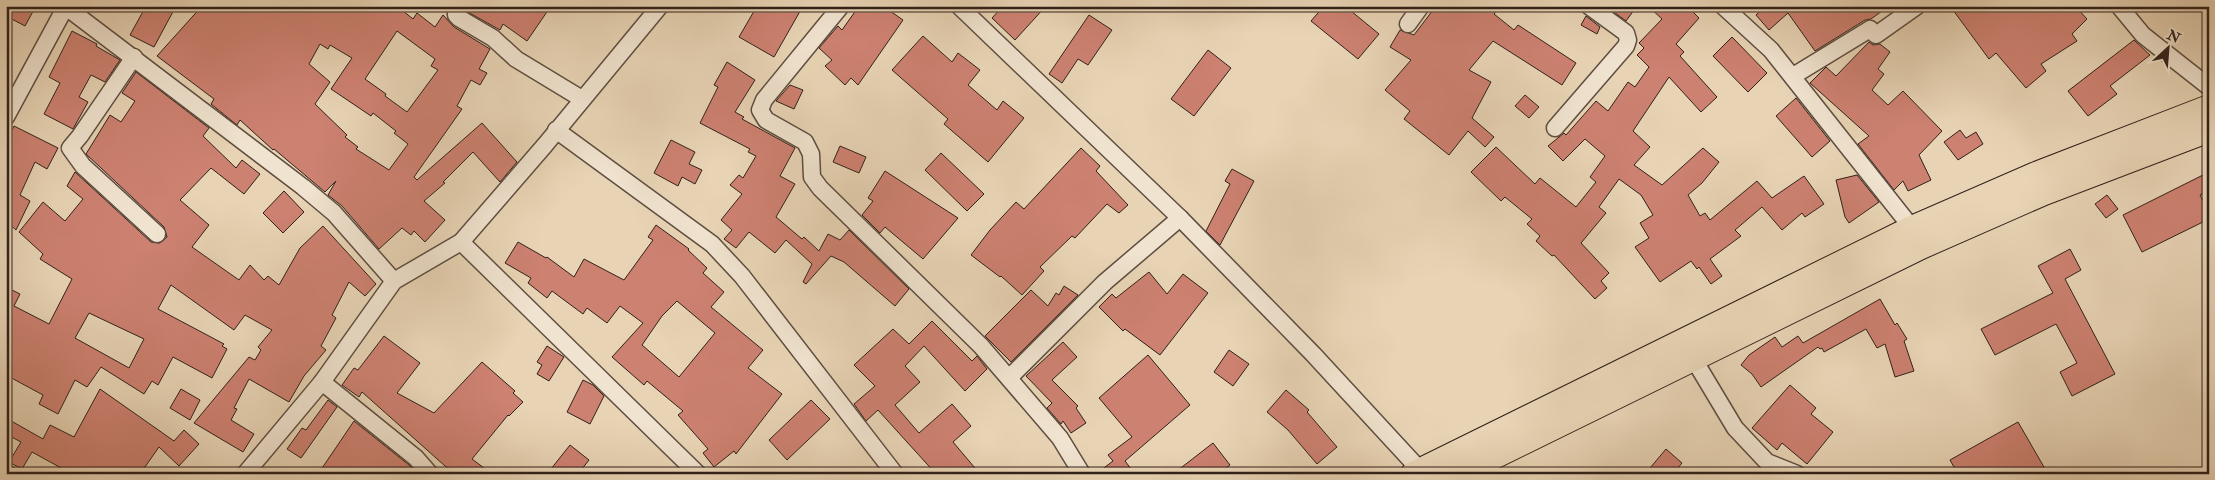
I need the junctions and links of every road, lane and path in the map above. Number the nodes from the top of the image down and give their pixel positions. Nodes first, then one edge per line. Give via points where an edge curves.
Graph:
1 (66, 6) edge
2 (456, 6) edge
3 (660, 6) edge
4 (841, 6) edge
5 (959, 6) edge
6 (1421, 6) edge
7 (1589, 6) edge
8 (1723, 6) edge
9 (1917, 6) edge
10 (2119, 6) edge
11 (1408, 24) dead end
12 (134, 57) junction
13 (1792, 76) junction
14 (2209, 87) edge
15 (582, 99) junction
16 (2209, 107) edge
17 (6, 117) edge
18 (1555, 128) dead end
19 (556, 130) junction
20 (2209, 130) edge
21 (1180, 218) junction
22 (1912, 228) junction
23 (157, 234) dead end
24 (461, 242) junction
25 (394, 281) junction
26 (1693, 358) junction
27 (1009, 378) junction
28 (322, 382) junction
29 (1416, 472) edge
30 (245, 474) edge
31 (430, 474) edge
32 (698, 474) edge
33 (895, 474) edge
34 (1082, 474) edge
35 (1460, 474) edge
36 (1797, 474) edge

1 - 12 street
1 - 17 street
2 - 15 street via 459,18 493,38 516,59
3 - 15 street
4 - 27 street via 764,100 760,110 766,120 805,142 811,154 812,176 820,188 981,346
5 - 21 street
6 - 11 street
7 - 18 street via 1626,33 1628,40
8 - 13 street via 1771,50
9 - 13 street via 1876,35 1870,29
10 - 14 street via 2143,35
12 - 23 street via 70,148 83,166
12 - 25 street via 303,186 334,214
13 - 22 street
15 - 19 street
16 - 22 highway via 2036,174
19 - 24 street
19 - 33 street via 712,244 742,276
20 - 26 highway via 2044,193 1921,247
21 - 27 street via 1105,282
21 - 29 street via 1313,354
22 - 29 highway
24 - 25 street
24 - 32 street
25 - 28 street
26 - 35 highway
26 - 36 street via 1734,428 1767,462
27 - 34 street via 1060,438
28 - 30 street
28 - 31 street via 416,458

